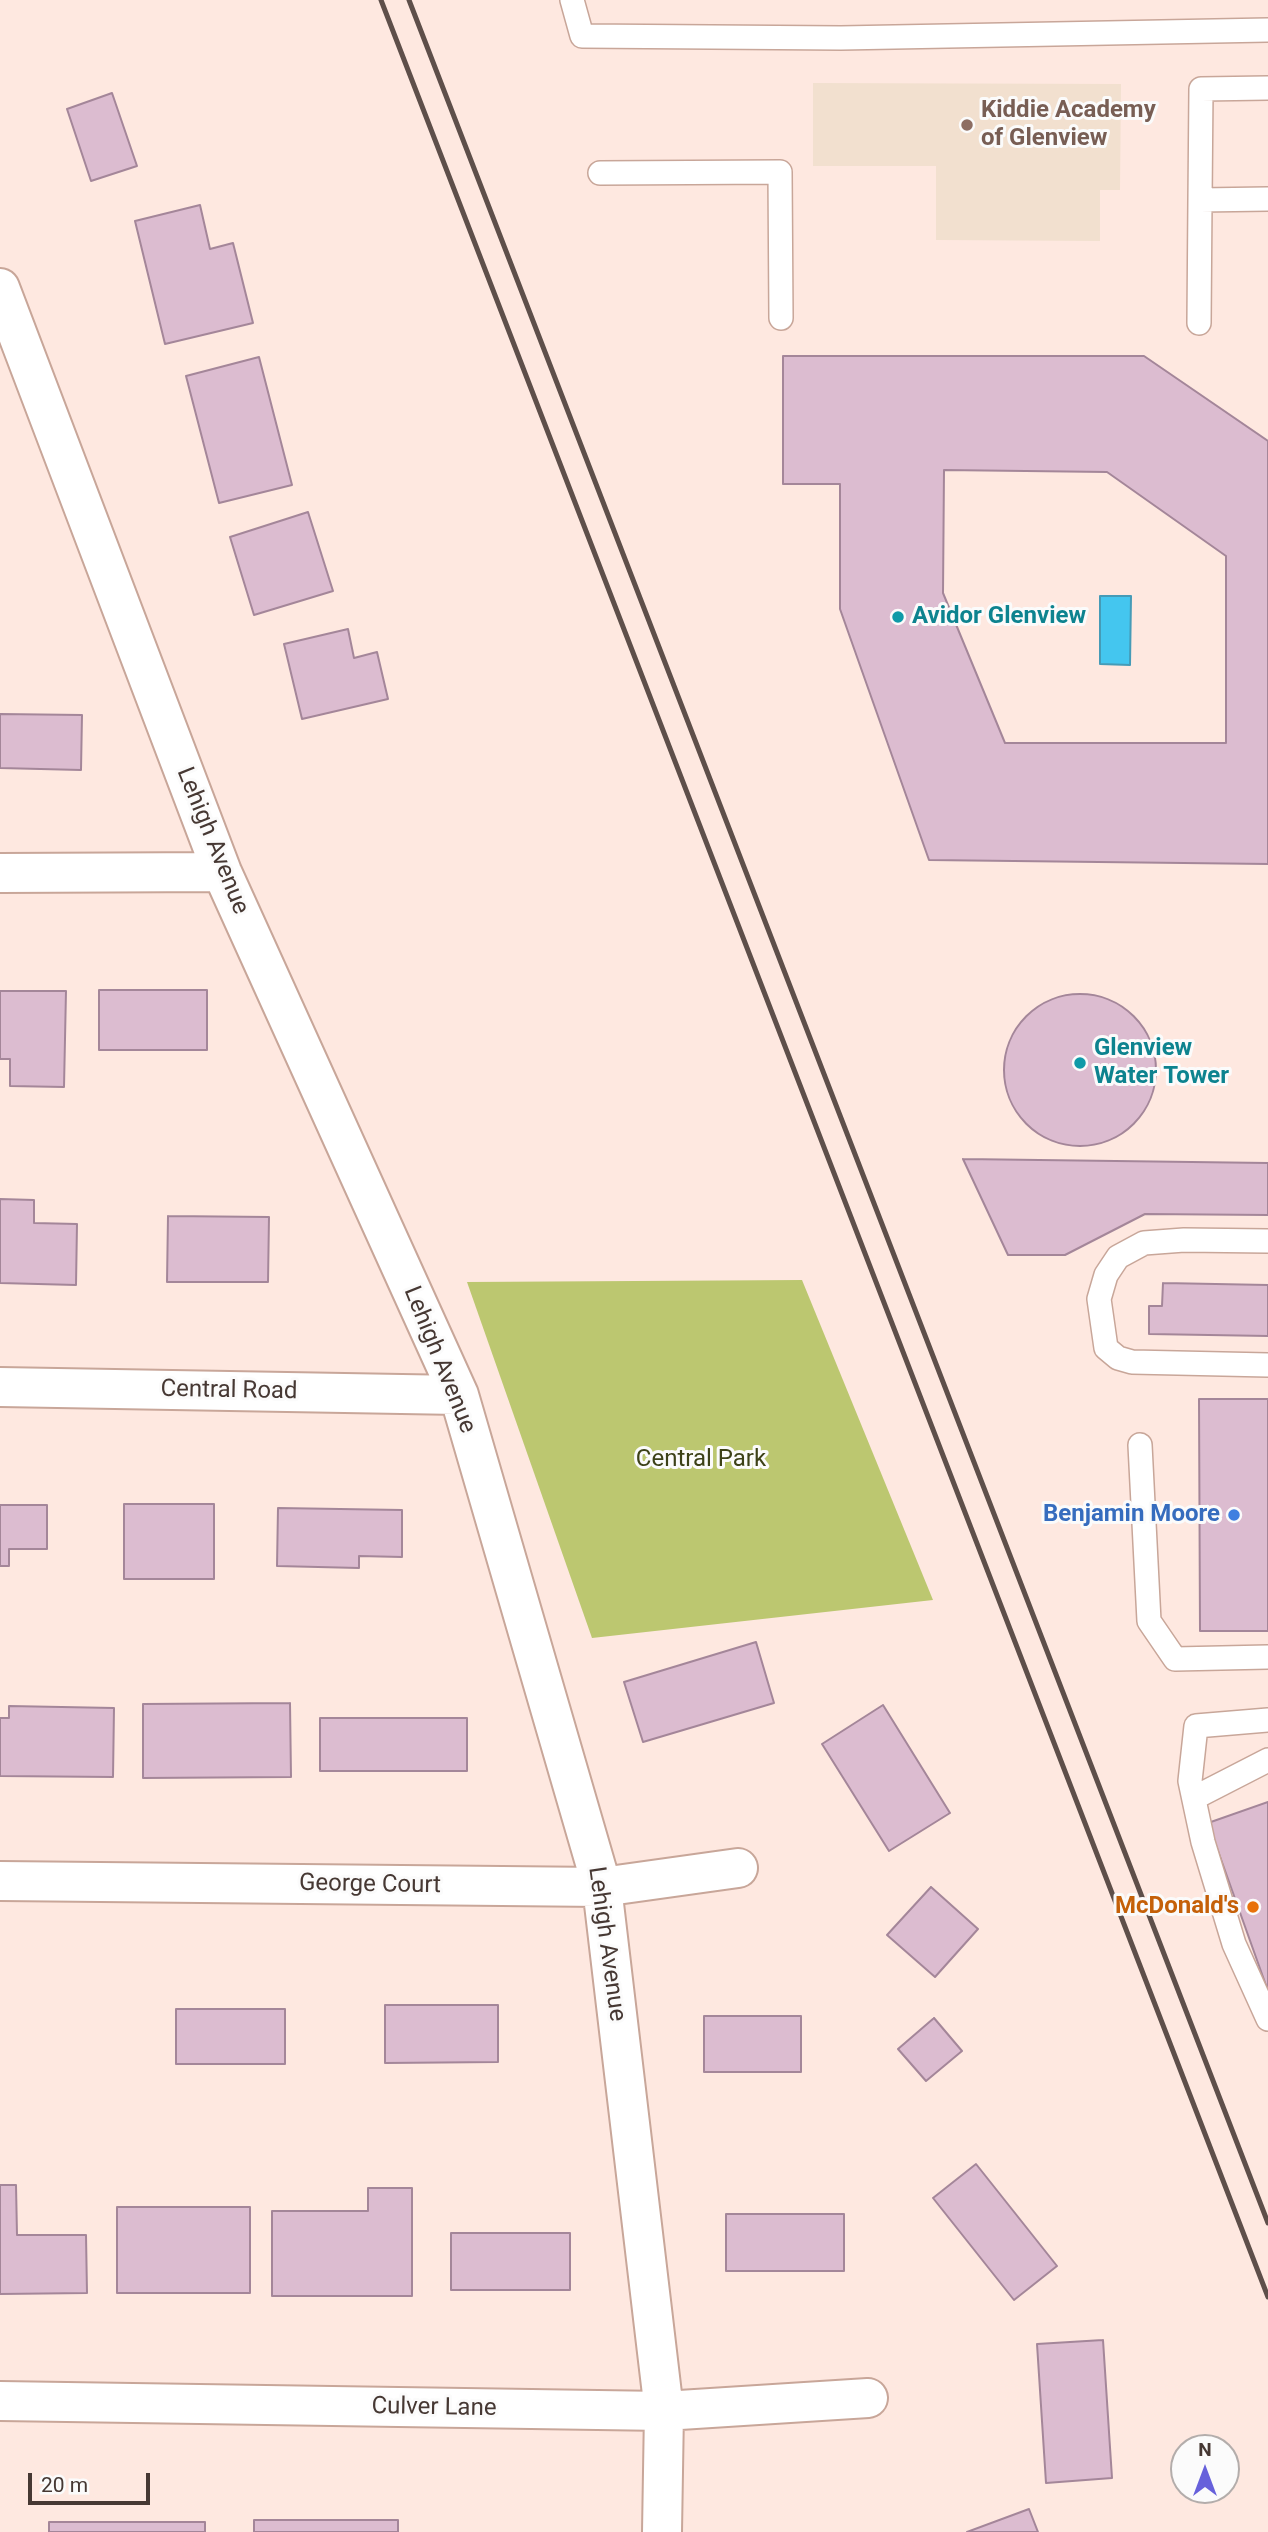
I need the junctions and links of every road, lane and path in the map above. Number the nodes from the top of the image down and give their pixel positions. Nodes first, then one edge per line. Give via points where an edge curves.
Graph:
1 (572, 0) edge
2 (1268, 30) edge
3 (1268, 88) edge
4 (600, 173) dead end
5 (1268, 199) edge
6 (1200, 200) junction
7 (0, 288) edge
8 (781, 318) dead end
9 (1199, 323) dead end
10 (9, 339) edge
11 (222, 872) junction
12 (0, 873) edge
13 (1268, 1241) edge
14 (1268, 1365) edge
15 (0, 1387) edge
16 (459, 1395) junction
17 (1140, 1445) dead end
18 (1268, 1657) edge
19 (1268, 1720) edge
20 (1268, 1760) edge
21 (1194, 1798) junction
22 (738, 1868) dead end
23 (0, 1881) edge
24 (602, 1887) junction
25 (1268, 2019) edge
26 (867, 2398) dead end
27 (0, 2401) edge
28 (664, 2411) junction
29 (662, 2532) edge

1 - 2 lane via 582,36 842,38
3 - 6 lane via 1201,89
4 - 8 lane via 780,173
5 - 6 lane
6 - 9 lane
7 - 10 street, Lehigh Avenue
10 - 11 street, Lehigh Avenue
11 - 12 street
11 - 16 street, Lehigh Avenue
13 - 14 lane via 1143,1243 1118,1257 1106,1275 1099,1300 1106,1348 1118,1358
15 - 16 street, Central Road
16 - 24 street, Lehigh Avenue
17 - 18 lane via 1149,1621 1175,1659
19 - 21 lane via 1196,1726
20 - 21 lane
21 - 25 lane via 1234,1944
22 - 24 street, George Court
23 - 24 street, George Court
24 - 28 street, Lehigh Avenue
26 - 28 street, Culver Lane
27 - 28 street, Culver Lane
28 - 29 street, Lehigh Avenue

